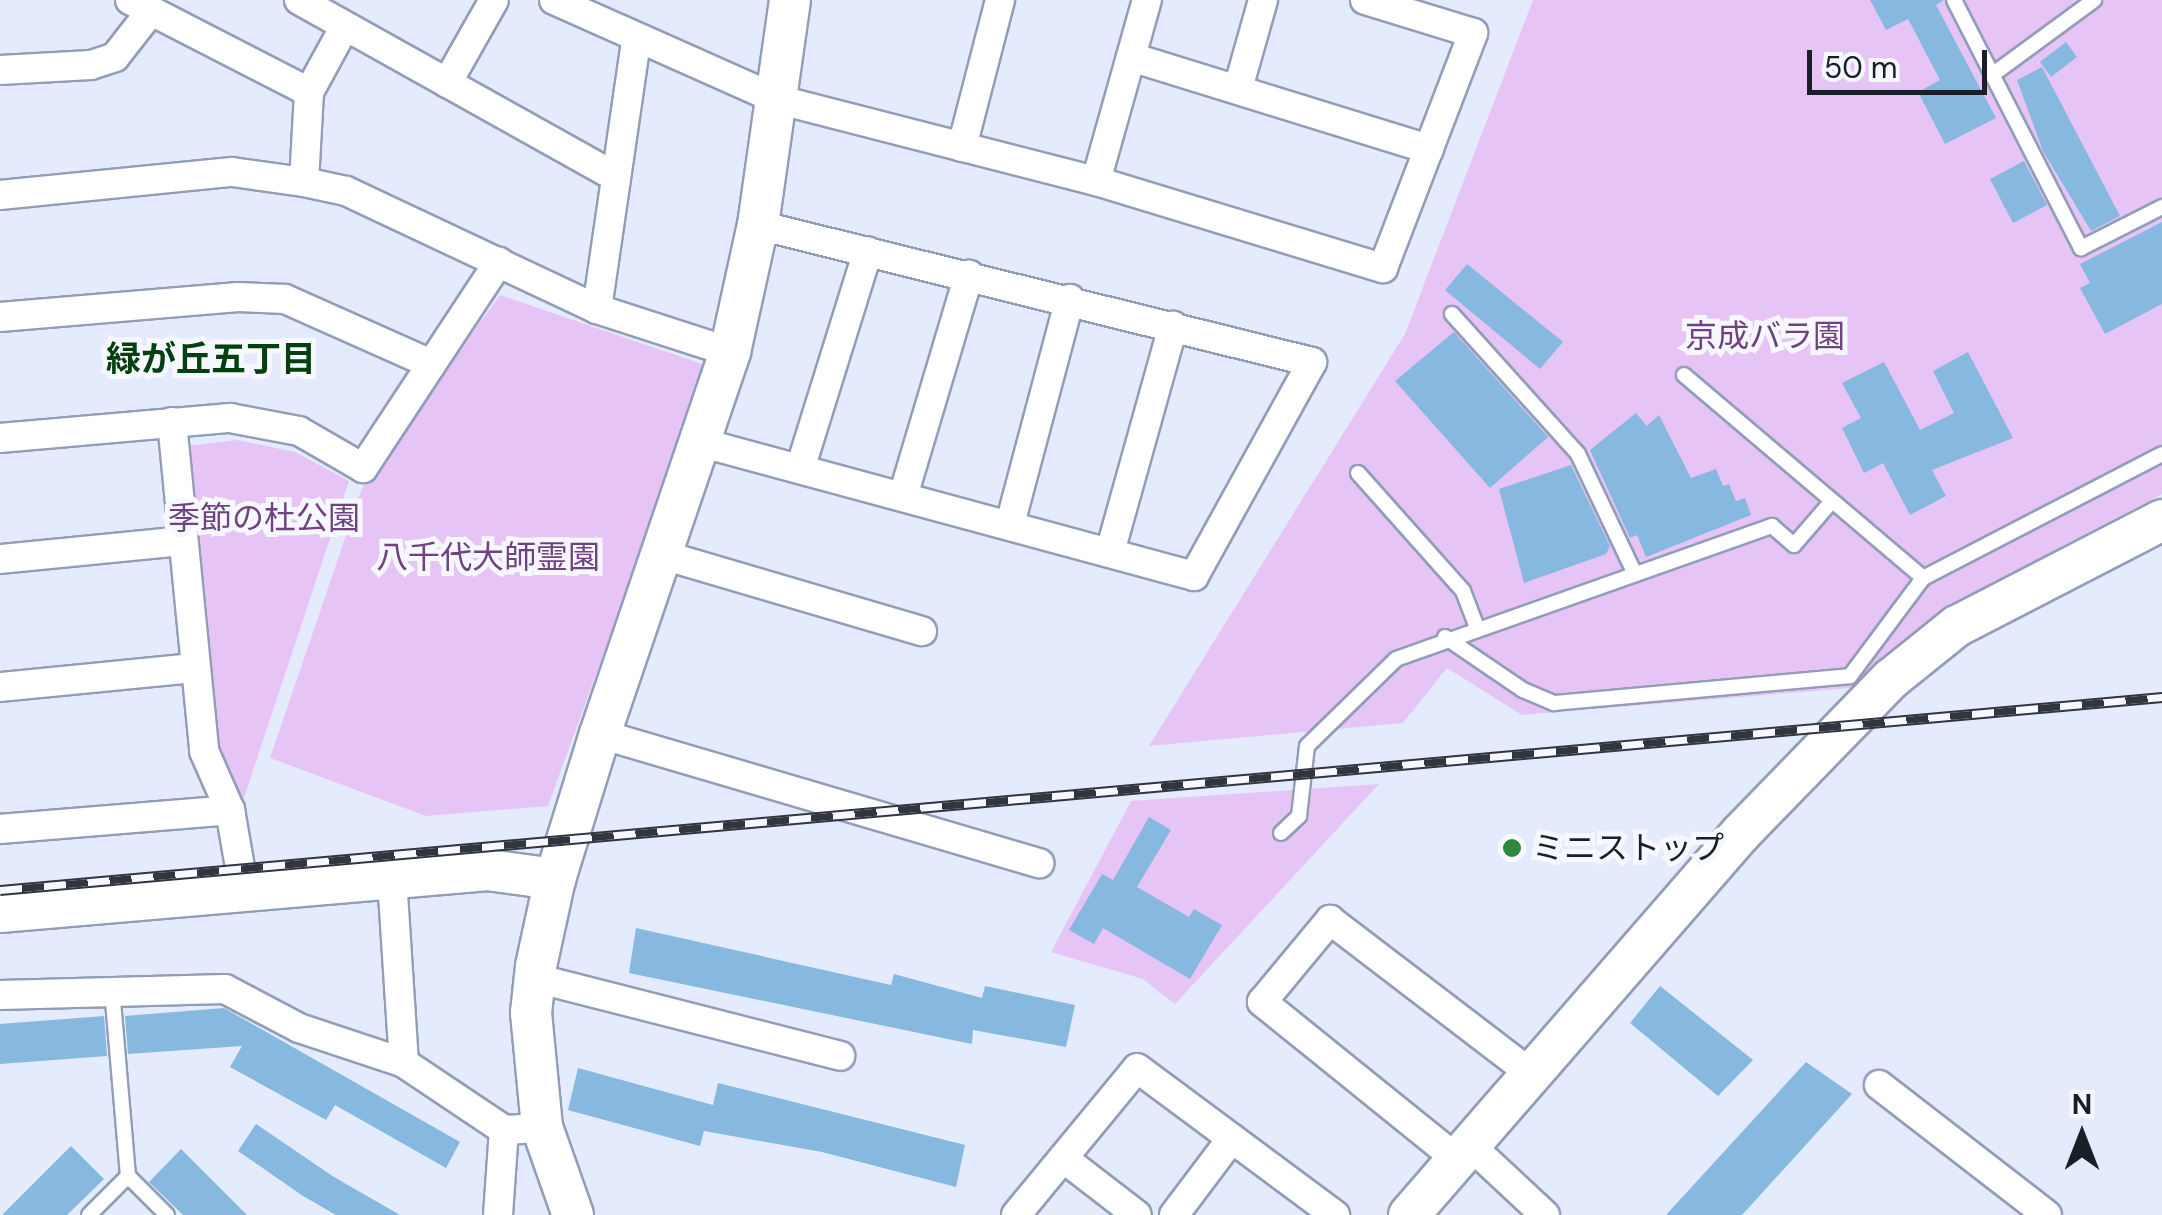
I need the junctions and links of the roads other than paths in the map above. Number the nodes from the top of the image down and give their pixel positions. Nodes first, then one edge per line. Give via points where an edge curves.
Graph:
1 (299, 0) edge
2 (494, 0) edge
3 (554, 0) edge
4 (790, 0) edge
5 (1000, 0) edge
6 (1147, 0) edge
7 (1263, 0) edge
8 (1365, 0) edge
9 (1954, 0) edge
10 (2094, 0) edge
11 (140, 5) edge
12 (345, 26) junction
13 (636, 41) junction
14 (1131, 57) junction
15 (0, 70) edge
16 (1992, 76) junction
17 (447, 82) junction
18 (1239, 86) junction
19 (309, 92) junction
20 (776, 99) junction
21 (962, 147) junction
22 (1429, 149) junction
23 (616, 178) junction
24 (304, 182) junction
25 (1096, 182) junction
26 (0, 195) edge
27 (2162, 207) edge
28 (758, 225) junction
29 (868, 251) junction
30 (499, 262) junction
31 (970, 275) junction
32 (1070, 299) junction
33 (597, 309) junction
34 (1452, 314) dead end
35 (0, 317) edge
36 (1173, 326) junction
37 (730, 352) junction
38 (431, 364) junction
39 (1684, 375) dead end
40 (172, 422) junction
41 (0, 438) edge
42 (700, 442) junction
43 (2162, 454) edge
44 (800, 469) junction
45 (1358, 473) dead end
46 (903, 496) junction
47 (1832, 500) junction
48 (2162, 520) edge
49 (1010, 524) junction
50 (183, 541) junction
51 (1110, 552) junction
52 (663, 555) junction
53 (0, 559) edge
54 (1634, 572) junction
55 (1923, 578) junction
56 (1477, 627) junction
57 (922, 631) dead end
58 (1445, 637) junction
59 (195, 668) junction
60 (0, 686) edge
61 (600, 734) junction
62 (230, 810) junction
63 (0, 829) edge
64 (1281, 833) dead end
65 (1039, 863) dead end
66 (392, 878) junction
67 (554, 880) junction
68 (244, 890) junction
69 (0, 912) edge
70 (535, 978) junction
71 (112, 989) junction
72 (0, 995) edge
73 (840, 1056) dead end
74 (404, 1063) junction
75 (1533, 1075) junction
76 (1879, 1085) dead end
77 (523, 1129) junction
78 (1232, 1138) junction
79 (1465, 1153) junction
80 (1063, 1158) junction
81 (128, 1176) junction
82 (89, 1215) edge
83 (167, 1215) edge
84 (498, 1215) edge
85 (574, 1215) edge
86 (1016, 1215) edge
87 (1137, 1215) edge
88 (1174, 1215) edge
89 (1335, 1215) edge
90 (1409, 1215) edge
91 (1545, 1215) edge
92 (2047, 1215) edge

1 - 12 street
2 - 17 street
3 - 13 street
4 - 20 street
5 - 21 street
6 - 14 street
7 - 18 street
8 - 22 street via 1473,33
9 - 16 lane
10 - 16 lane
11 - 15 street via 115,57 91,65
11 - 19 street
12 - 17 street
12 - 19 street
13 - 20 street
13 - 23 street
14 - 18 street
14 - 25 street
16 - 27 lane via 2081,248
17 - 23 street
18 - 22 street
19 - 24 street
20 - 21 street
20 - 28 street
21 - 25 street
22 - 25 street via 1383,268
23 - 33 street
24 - 26 street via 232,172
24 - 30 street via 346,192
28 - 29 street
28 - 37 street
29 - 31 street
29 - 44 street
30 - 33 street
30 - 38 street
31 - 32 street
31 - 46 street
32 - 36 street
32 - 49 street
33 - 37 street
34 - 54 lane via 1578,454
35 - 38 street via 285,299
36 - 51 street
36 - 51 street via 1312,362 1194,576
37 - 42 street
38 - 40 street via 362,468 298,431 230,418
39 - 47 lane
40 - 41 street
40 - 50 street
42 - 44 street
42 - 52 street
43 - 55 lane
44 - 46 street
45 - 56 lane via 1463,590
46 - 49 street
47 - 54 lane via 1794,545 1772,526
47 - 55 lane
48 - 75 street via 1957,626 1891,680 1741,833
49 - 51 street
50 - 53 street
50 - 59 street
52 - 57 street
52 - 61 street
54 - 56 lane
55 - 58 lane via 1850,676 1554,702 1523,690
56 - 58 lane
58 - 64 lane via 1396,659 1307,746 1299,816
59 - 60 street
59 - 62 street via 204,751
61 - 65 street
61 - 67 street
62 - 63 street
62 - 68 street
66 - 67 street via 488,870
66 - 68 street
66 - 74 street
67 - 70 street
68 - 69 street
70 - 73 street
70 - 77 street
71 - 72 street
71 - 74 street via 226,989 299,1028
71 - 81 lane
74 - 77 street
75 - 79 street
75 - 79 street via 1330,920 1262,1002
76 - 92 street
77 - 84 street
77 - 85 street
78 - 80 street via 1138,1068
78 - 88 street
78 - 89 street
79 - 90 street
79 - 91 street
80 - 86 street
80 - 87 street
81 - 82 lane
81 - 83 lane

